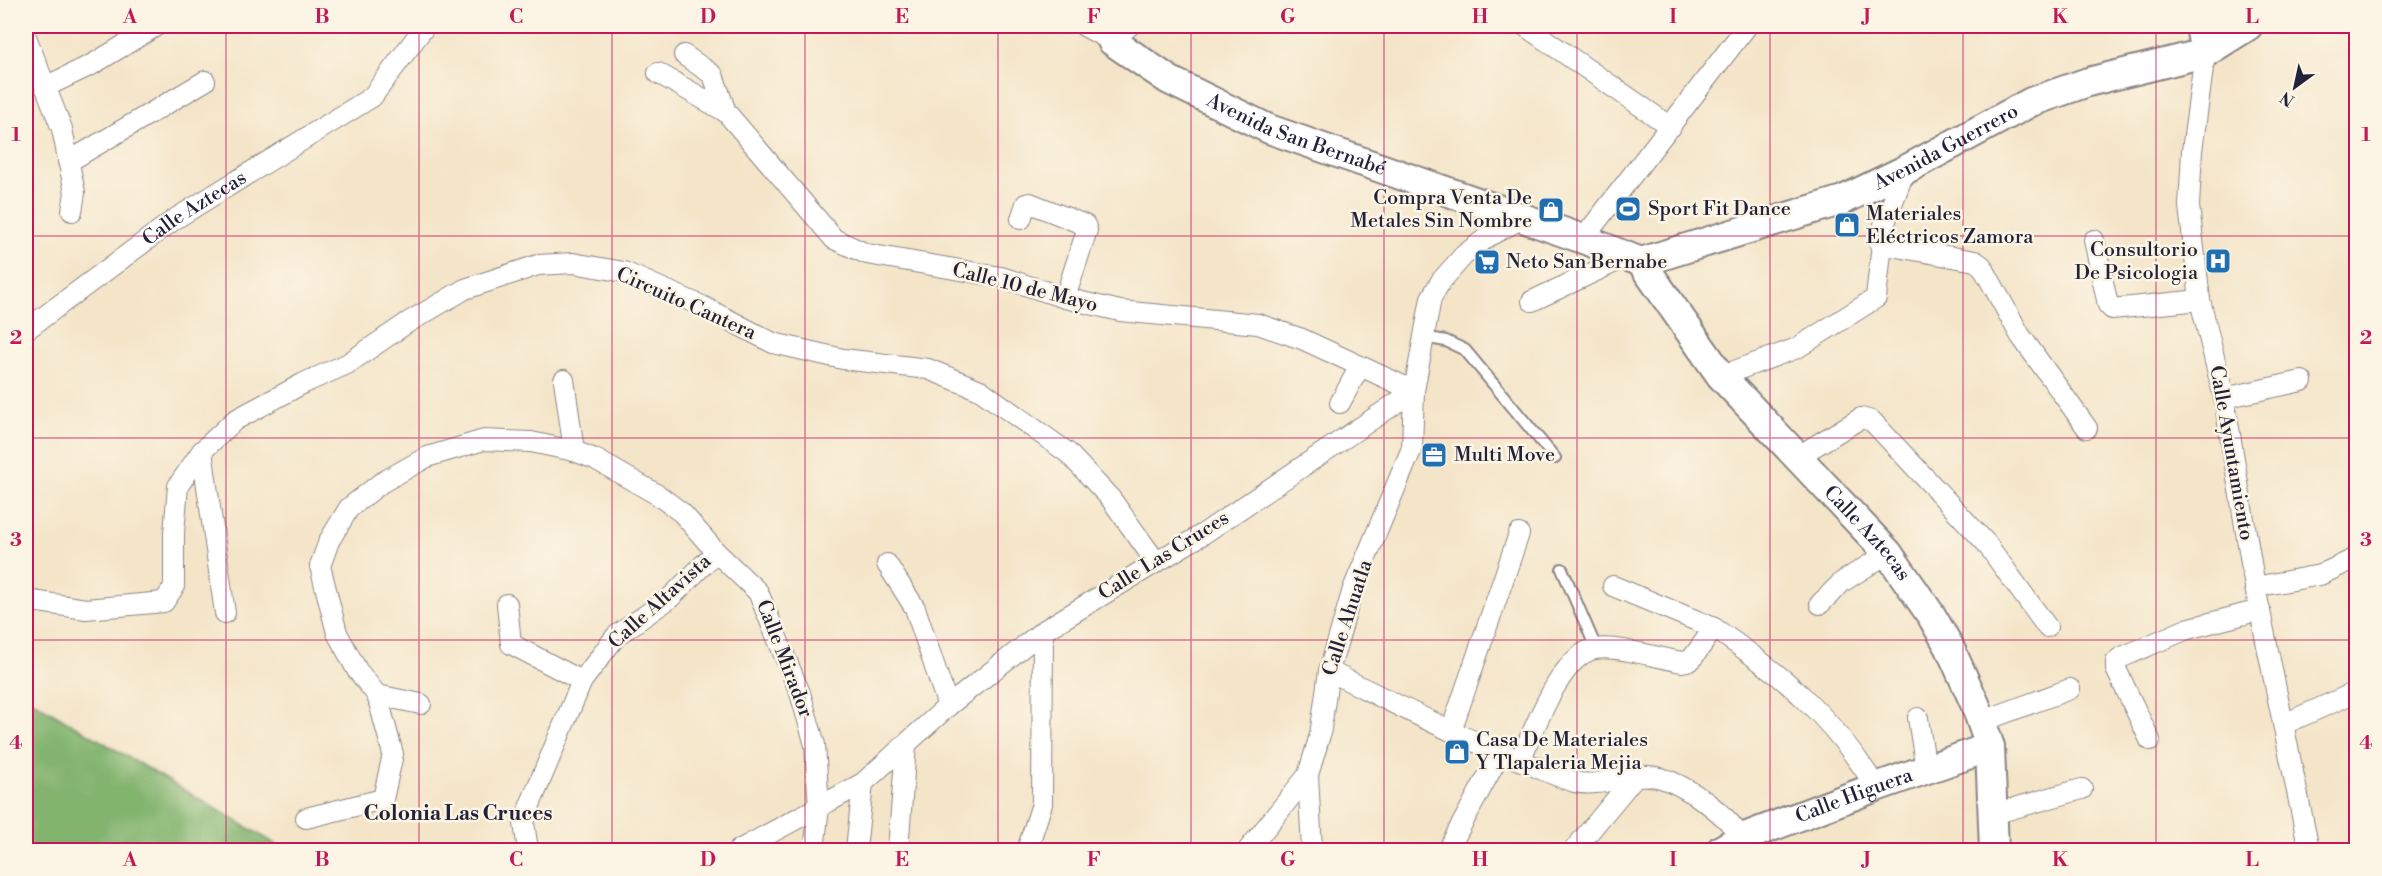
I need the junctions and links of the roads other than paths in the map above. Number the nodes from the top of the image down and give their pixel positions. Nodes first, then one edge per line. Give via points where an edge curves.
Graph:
1 (156, 26) edge
2 (425, 26) edge
3 (1084, 26) edge
4 (1525, 26) edge
5 (1747, 26) edge
6 (2248, 26) edge
7 (1116, 31) edge
8 (26, 37) edge
9 (2203, 39) edge
10 (684, 55) dead end
11 (658, 73) dead end
12 (205, 81) dead end
13 (45, 87) junction
14 (726, 112) junction
15 (1671, 128) junction
16 (68, 162) junction
17 (1905, 170) junction
18 (72, 211) dead end
19 (1523, 218) junction
20 (1021, 219) dead end
21 (1583, 239) junction
22 (2094, 240) dead end
23 (1880, 244) junction
24 (1635, 259) junction
25 (1065, 298) junction
26 (2200, 300) junction
27 (1532, 301) dead end
28 (26, 330) edge
29 (1423, 337) junction
30 (1360, 366) junction
31 (1721, 376) junction
32 (564, 380) dead end
33 (2302, 381) dead end
34 (1414, 391) junction
35 (2224, 398) junction
36 (1340, 403) dead end
37 (2087, 428) dead end
38 (202, 451) junction
39 (574, 451) junction
40 (1797, 457) junction
41 (1555, 458) dead end
42 (1519, 534) dead end
43 (716, 552) junction
44 (1888, 553) junction
45 (2356, 558) edge
46 (1156, 562) junction
47 (887, 564) dead end
48 (1562, 569) dead end
49 (1612, 586) dead end
50 (2255, 587) junction
51 (26, 600) edge
52 (507, 604) dead end
53 (1820, 604) dead end
54 (2260, 610) junction
55 (225, 613) dead end
56 (2047, 627) dead end
57 (1714, 628) junction
58 (1043, 631) junction
59 (1596, 648) junction
60 (1329, 671) junction
61 (582, 681) junction
62 (2070, 689) dead end
63 (2356, 692) edge
64 (378, 695) junction
65 (421, 704) dead end
66 (948, 706) junction
67 (1918, 718) dead end
68 (2284, 724) junction
69 (1451, 731) junction
70 (1986, 734) junction
71 (2150, 740) dead end
72 (906, 746) junction
73 (1500, 753) junction
74 (1520, 760) junction
75 (1926, 769) junction
76 (1636, 774) junction
77 (1308, 775) junction
78 (863, 783) junction
79 (1876, 787) junction
80 (2082, 789) dead end
81 (819, 807) junction
82 (1993, 814) junction
83 (306, 818) dead end
84 (1736, 846) edge
85 (528, 850) edge
86 (739, 850) edge
87 (814, 850) edge
88 (856, 850) edge
89 (898, 850) edge
90 (1027, 850) edge
91 (1248, 850) edge
92 (1312, 850) edge
93 (1448, 850) edge
94 (1574, 850) edge
95 (1994, 850) edge
96 (2309, 850) edge

1 - 13 street
2 - 28 street, Calle Aztecas via 372,96 175,219
3 - 7 street
4 - 15 street
5 - 15 street
6 - 9 street, Avenida Guerrero
7 - 19 street, Avenida San Bernabé via 1169,80 1269,129
8 - 13 street
9 - 17 street, Avenida Guerrero via 2031,102
9 - 26 street, Calle Ayuntamiento via 2189,206
10 - 14 street via 713,75
11 - 14 street, Calle 10 de Mayo
12 - 16 street
13 - 16 street via 62,129
14 - 25 street, Calle 10 de Mayo via 834,239 867,254 1001,278
15 - 21 street
16 - 18 street via 75,193
17 - 23 street
17 - 24 street, Avenida Guerrero via 1843,200
19 - 21 street, Avenida San Bernabé
19 - 29 street via 1489,236 1440,281 1431,298
20 - 25 street via 1030,203 1085,225 1087,230
21 - 24 street, Avenida San Bernabé
22 - 26 street via 2112,309
23 - 31 street via 1882,258 1876,298 1797,348
23 - 37 street via 1975,261 1982,266 2020,335
24 - 27 street
24 - 31 street, Calle Aztecas
25 - 30 street, Calle 10 de Mayo via 1120,311 1258,324
26 - 35 street, Calle Ayuntamiento
29 - 34 street
29 - 41 lane via 1466,350
30 - 34 street, Calle 10 de Mayo
30 - 36 street
31 - 40 street, Calle Aztecas
32 - 39 street
33 - 35 street
34 - 46 street, Calle Las Cruces
34 - 60 street, Calle Ahuatla via 1412,448 1353,589
35 - 50 street, Calle Ayuntamiento
38 - 46 street, Circuito Cantera via 235,420 347,364 465,290 538,265 573,263 624,272 773,343 843,359 928,369 980,390 1068,453 1111,499
38 - 51 street, Circuito Cantera via 178,486 174,587 164,602 86,609
38 - 55 street
39 - 43 street, Calle Mirador via 604,463 658,495 682,513
39 - 64 street, Calle Mirador via 531,442 484,440 427,457 381,483 349,508 329,541 320,566 337,633 357,670
40 - 44 street, Calle Aztecas
40 - 56 street via 1861,418 1872,421 1986,543
42 - 69 street
43 - 61 street, Calle Altavista via 670,598 616,636
43 - 81 street, Calle Mirador via 758,592 780,640 815,745
44 - 53 street via 1842,582
44 - 70 street, Calle Aztecas via 1949,646
45 - 50 street via 2320,574
46 - 58 street, Calle Las Cruces
47 - 66 street via 915,608
48 - 59 lane
49 - 57 street
50 - 54 street, Calle Ayuntamiento
52 - 61 street via 511,644
54 - 68 street, Calle Ayuntamiento
54 - 71 street via 2187,629 2116,662
57 - 59 street via 1691,660 1682,662
57 - 79 street via 1772,668 1831,723
58 - 66 street, Calle Las Cruces
58 - 90 street via 1042,804
59 - 74 street via 1579,655 1560,678
60 - 69 street
60 - 77 street, Calle Ahuatla via 1320,735
61 - 85 street, Calle Altavista via 524,823
62 - 70 street
63 - 68 street
64 - 65 street
64 - 83 street, Calle Mirador via 393,754 383,799
66 - 72 street, Calle Las Cruces
67 - 75 street
68 - 96 street, Calle Ayuntamiento
69 - 73 street
70 - 75 street, Calle Higuera
70 - 82 street, Calle Aztecas
72 - 78 street, Calle Las Cruces
72 - 89 street
73 - 74 street
73 - 93 street
74 - 76 street via 1576,783
75 - 79 street, Calle Higuera
76 - 84 street via 1660,777 1711,806
76 - 94 street
77 - 91 street
77 - 92 street, Calle Ahuatla
78 - 81 street, Calle Las Cruces
78 - 88 street
79 - 84 street, Calle Higuera
80 - 82 street
81 - 86 street, Calle Las Cruces
81 - 87 street
82 - 95 street, Calle Aztecas

